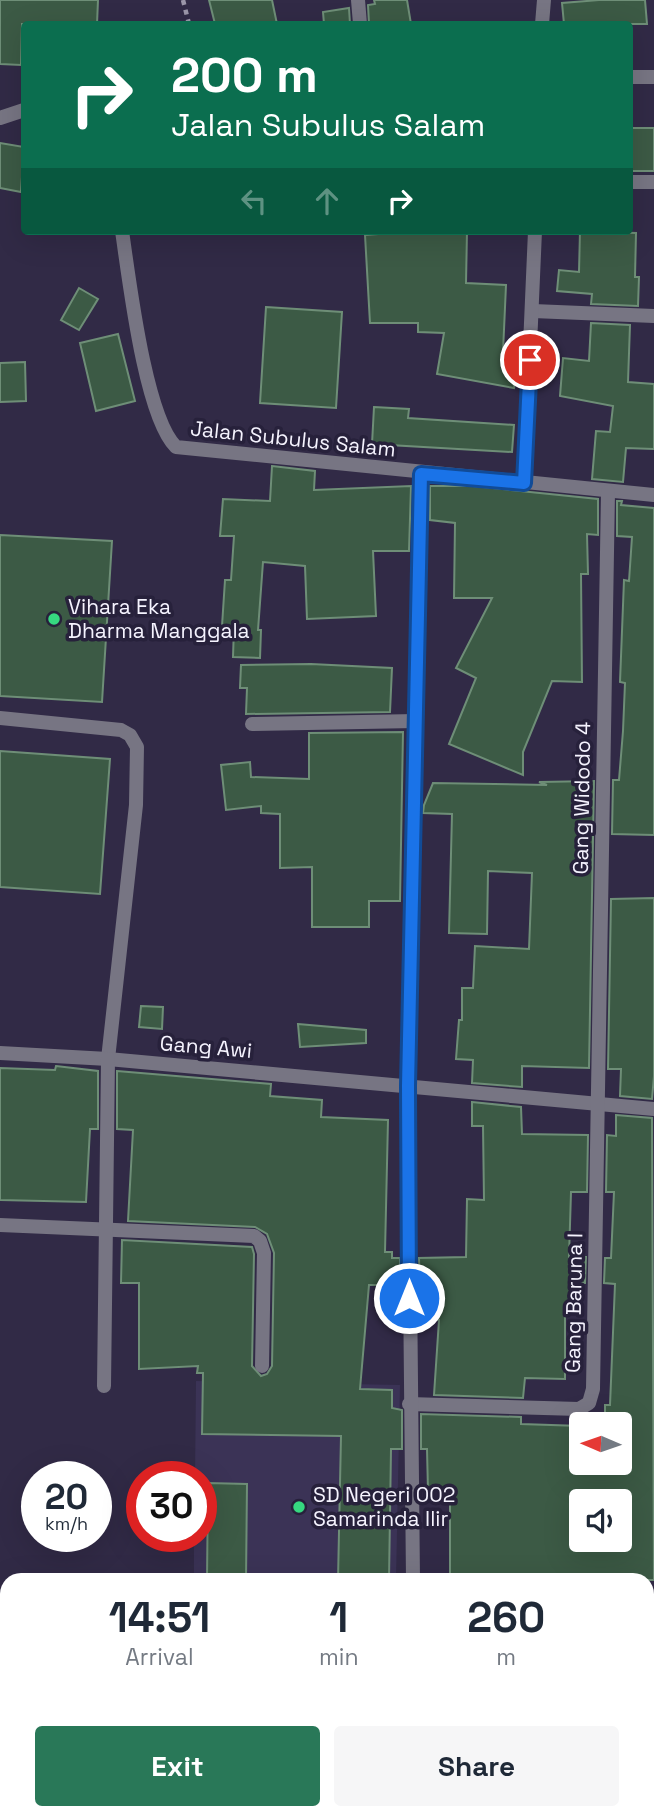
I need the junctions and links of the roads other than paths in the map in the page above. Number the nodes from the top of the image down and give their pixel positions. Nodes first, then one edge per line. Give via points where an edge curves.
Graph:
1 (358, 0) edge
2 (544, 0) edge
3 (360, 21) edge
4 (542, 21) edge
5 (633, 77) edge
6 (654, 77) edge
7 (21, 111) edge
8 (0, 118) edge
9 (633, 182) edge
10 (654, 183) edge
11 (123, 235) edge
12 (535, 235) edge
13 (533, 311) junction
14 (654, 316) edge
15 (421, 474) junction
16 (524, 483) junction
17 (608, 492) junction
18 (654, 495) edge
19 (0, 718) edge
20 (416, 721) junction
21 (251, 724) dead end
22 (0, 1053) edge
23 (108, 1059) junction
24 (408, 1086) junction
25 (597, 1105) junction
26 (654, 1109) edge
27 (0, 1225) edge
28 (106, 1227) junction
29 (262, 1366) dead end
30 (104, 1385) dead end
31 (409, 1404) junction
32 (413, 1573) edge

1 - 3 street
2 - 4 street
5 - 6 street
7 - 8 street
9 - 10 street
11 - 15 street, Jalan Subulus Salam via 153,401 176,447
12 - 13 street
13 - 14 street
13 - 16 street
15 - 16 street, Jalan Subulus Salam
15 - 20 street, Jalan Subulus Salam
16 - 17 street, Jalan Subulus Salam
17 - 18 street, Jalan Subulus Salam
17 - 25 street, Gang Widodo 4
19 - 23 street via 121,730 137,747 136,806
20 - 21 street
20 - 24 street, Jalan Subulus Salam
22 - 23 street, Gang Awi
23 - 24 street, Gang Awi
23 - 28 street
24 - 25 street, Gang Awi
24 - 31 street, Jalan Subulus Salam
25 - 26 street, Gang Awi
25 - 31 street, Gang Baruna I via 594,1378 589,1403 571,1410
27 - 28 street
28 - 29 street via 257,1238 264,1253
28 - 30 street
31 - 32 street, Jalan Subulus Salam

